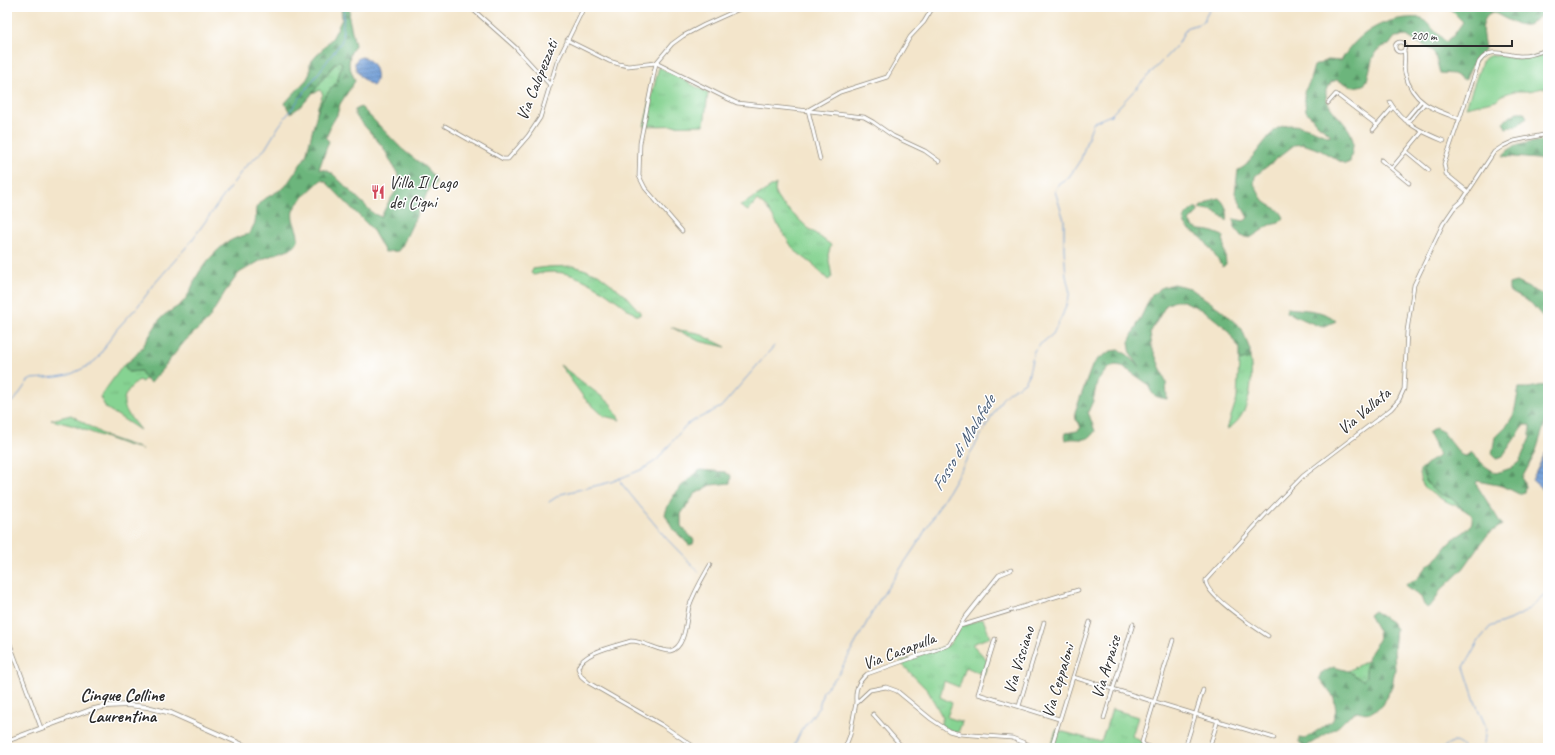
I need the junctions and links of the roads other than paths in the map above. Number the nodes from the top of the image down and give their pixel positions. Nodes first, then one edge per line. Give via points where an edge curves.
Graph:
1 (470, 7) edge
2 (584, 7) edge
3 (744, 7) edge
4 (933, 7) edge
5 (567, 40) junction
6 (1548, 49) edge
7 (1404, 51) dead end
8 (656, 63) junction
9 (550, 85) junction
10 (1421, 101) junction
11 (1390, 102) dead end
12 (1328, 103) dead end
13 (1424, 104) junction
14 (1393, 107) junction
15 (808, 110) junction
16 (1460, 119) junction
17 (1404, 120) junction
18 (1408, 122) junction
19 (1377, 125) junction
20 (445, 126) dead end
21 (1373, 130) dead end
22 (1422, 132) junction
23 (1548, 134) edge
24 (1444, 141) dead end
25 (1406, 151) junction
26 (820, 159) dead end
27 (939, 160) dead end
28 (1381, 160) dead end
29 (1392, 168) junction
30 (1429, 170) dead end
31 (1409, 183) dead end
32 (1468, 192) junction
33 (682, 231) dead end
34 (710, 565) dead end
35 (1011, 570) dead end
36 (1078, 590) dead end
37 (1044, 622) dead end
38 (1090, 622) dead end
39 (1132, 624) dead end
40 (960, 626) junction
41 (7, 636) edge
42 (1268, 636) dead end
43 (995, 639) dead end
44 (1173, 640) dead end
45 (1073, 677) junction
46 (1113, 690) junction
47 (1203, 690) dead end
48 (1154, 702) junction
49 (856, 703) junction
50 (1019, 706) junction
51 (873, 714) dead end
52 (1196, 714) junction
53 (1104, 718) dead end
54 (1059, 719) junction
55 (1218, 720) junction
56 (41, 728) junction
57 (1274, 738) dead end
58 (7, 741) edge
59 (250, 748) edge
60 (696, 748) edge
61 (845, 748) edge
62 (903, 748) edge
63 (1035, 748) edge
64 (1051, 748) edge
65 (1154, 748) edge
66 (1185, 748) edge
67 (1209, 748) edge

1 - 9 street via 515,47
2 - 5 street, Via Calopezzati
3 - 8 street via 683,36 672,44
4 - 15 street via 910,37 887,77 843,90
5 - 8 street via 619,64 628,66
5 - 9 street, Via Calopezzati
6 - 16 street via 1528,55 1517,56 1497,52 1485,56 1478,65
7 - 10 street via 1406,76
8 - 15 street via 737,103
8 - 33 street via 640,143 639,176 645,188
9 - 20 street, Via Calopezzati via 538,121 528,136 506,159
10 - 13 street
10 - 17 street
11 - 14 street
12 - 19 street via 1336,94
13 - 16 street
13 - 18 street
14 - 17 street
14 - 19 street
15 - 26 street
15 - 27 street via 868,119
16 - 32 street via 1444,167 1446,174
17 - 18 street
18 - 22 street
19 - 21 street
22 - 24 street
22 - 25 street
23 - 32 street, Via Vallata via 1514,141 1499,148
25 - 29 street
25 - 30 street
28 - 29 street
29 - 31 street
32 - 42 street, Via Vallata via 1446,218 1415,281 1407,331 1405,382 1400,400 1303,476 1206,580 1206,585 1223,604
34 - 60 street via 694,595 686,628 676,648 668,651 630,642 587,656 578,668 581,676 589,683 662,724
35 - 40 street, Via Casapulla via 999,575
36 - 40 street
37 - 50 street, Via Visciano
38 - 45 street, Via Ceppaloni
39 - 46 street, Via Arpaise
40 - 49 street, Via Casapulla via 947,647 867,674 856,686
41 - 56 street
43 - 50 street via 978,694
44 - 48 street
45 - 46 street
45 - 54 street, Via Ceppaloni
46 - 48 street
46 - 53 street, Via Arpaise
47 - 52 street
48 - 52 street
48 - 65 street via 1142,742
49 - 61 street, Via Casapulla
49 - 63 street via 871,690 889,687 949,731 1016,739
50 - 54 street
51 - 62 street
52 - 55 street
52 - 66 street
54 - 64 street, Via Ceppaloni
55 - 57 street
55 - 67 street
56 - 58 main road
56 - 59 main road via 103,707 141,706 171,713

